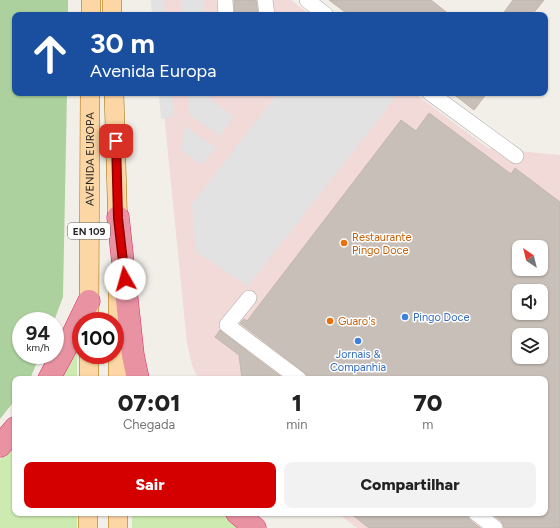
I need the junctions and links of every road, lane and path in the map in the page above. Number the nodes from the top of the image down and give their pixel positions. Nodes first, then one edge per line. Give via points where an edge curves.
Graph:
1 (91, 0) edge
2 (112, 0) edge
3 (225, 0) edge
4 (265, 0) edge
5 (306, 0) edge
6 (91, 12) edge
7 (112, 12) edge
8 (226, 12) edge
9 (267, 12) edge
10 (322, 12) edge
11 (90, 96) edge
12 (114, 96) edge
13 (434, 96) edge
14 (516, 156) dead end
15 (118, 218) junction
16 (249, 298) dead end
17 (89, 311) edge
18 (89, 364) edge
19 (51, 376) edge
20 (88, 376) edge
21 (118, 376) edge
22 (137, 376) edge
23 (295, 376) edge
24 (12, 432) edge
25 (0, 446) edge
26 (88, 516) edge
27 (118, 516) edge
28 (241, 516) edge
29 (480, 516) edge
30 (88, 528) edge
31 (118, 528) edge
32 (255, 528) edge
33 (495, 528) edge

1 - 6 main road
2 - 7 main road
3 - 8 lane
4 - 9 lane
5 - 10 lane
11 - 17 main road, AVENIDA EUROPA / EN 109
12 - 15 main road, EN 109
13 - 14 lane
15 - 21 main road, EN 109
15 - 22 highway
16 - 23 lane via 227,325
17 - 19 highway
18 - 20 main road
24 - 25 highway
26 - 30 main road
27 - 31 main road
28 - 32 highway
29 - 33 lane

